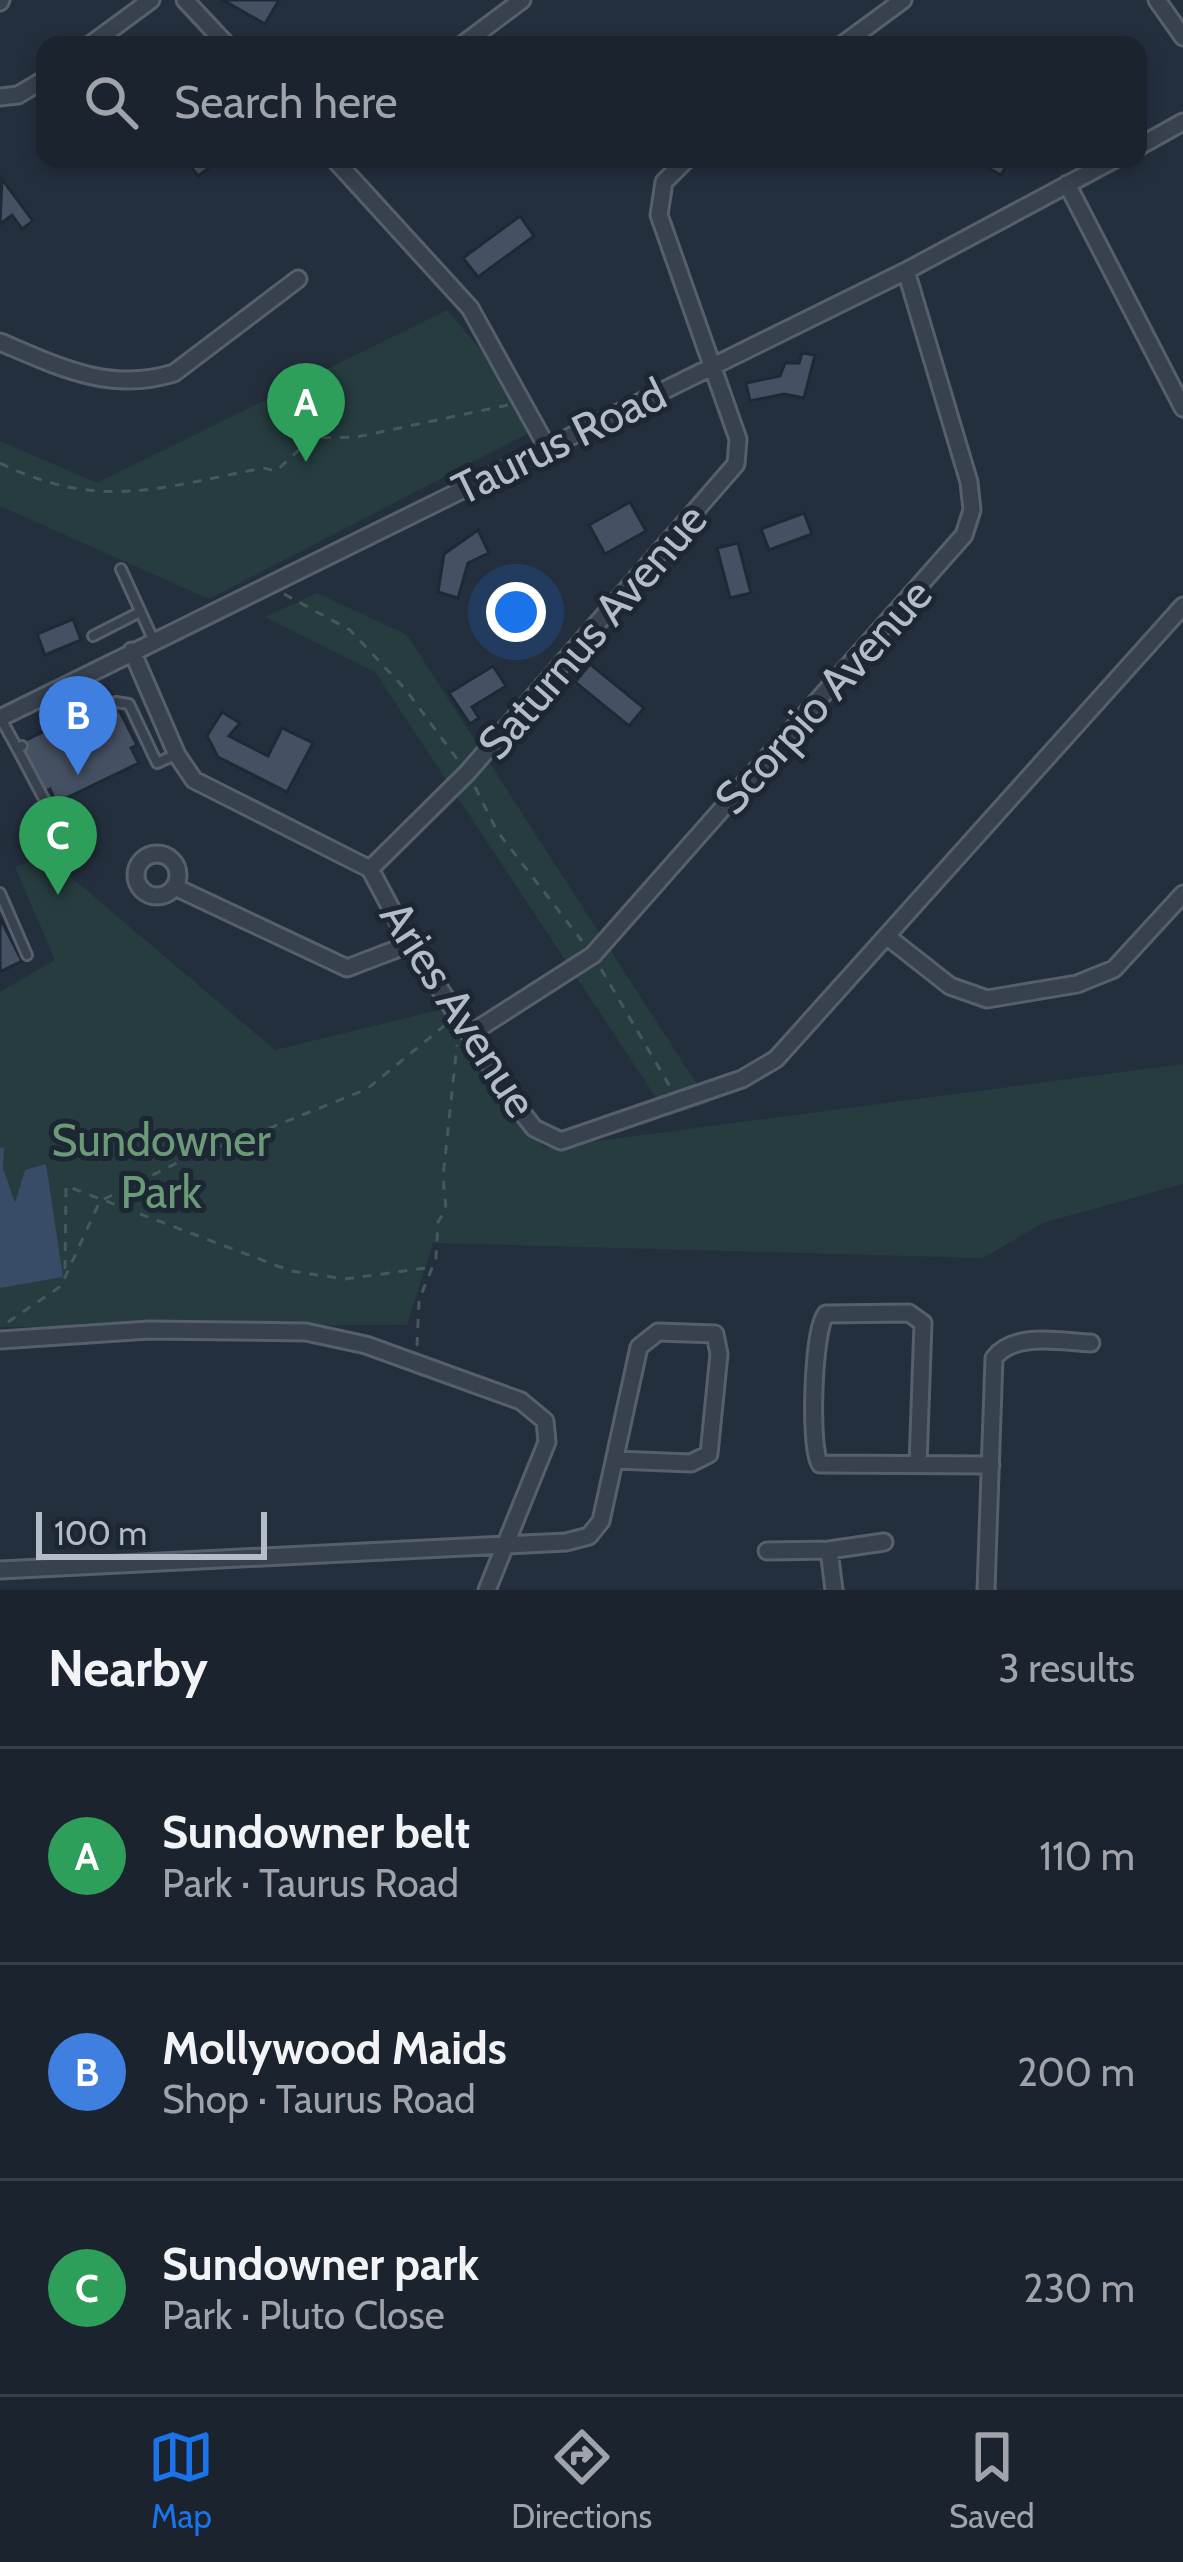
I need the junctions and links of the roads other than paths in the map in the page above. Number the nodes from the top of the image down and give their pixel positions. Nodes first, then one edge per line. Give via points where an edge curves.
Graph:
1 (151, 0) edge
2 (185, 0) edge
3 (522, 0) edge
4 (903, 0) edge
5 (1157, 0) edge
6 (102, 36) edge
7 (219, 36) edge
8 (474, 36) edge
9 (854, 36) edge
10 (1183, 37) edge
11 (36, 84) edge
12 (0, 97) edge
13 (1183, 122) edge
14 (1147, 142) edge
15 (342, 168) edge
16 (678, 168) edge
17 (1097, 168) edge
18 (1066, 184) junction
19 (906, 272) junction
20 (298, 279) dead end
21 (0, 342) edge
22 (710, 366) junction
23 (1183, 408) edge
24 (547, 447) junction
25 (121, 569) dead end
26 (1183, 606) edge
27 (140, 612) junction
28 (93, 636) dead end
29 (154, 641) junction
30 (132, 651) junction
31 (58, 688) junction
32 (116, 702) dead end
33 (0, 718) edge
34 (71, 718) dead end
35 (177, 755) junction
36 (53, 816) dead end
37 (370, 869) junction
38 (175, 886) dead end
39 (0, 893) edge
40 (1183, 894) edge
41 (889, 938) junction
42 (410, 944) junction
43 (28, 955) dead end
44 (473, 1032) junction
45 (0, 1340) edge
46 (1091, 1343) dead end
47 (616, 1460) junction
48 (918, 1465) junction
49 (991, 1465) junction
50 (503, 1541) junction
51 (884, 1542) dead end
52 (829, 1550) junction
53 (767, 1552) dead end
54 (0, 1570) edge
55 (487, 1590) edge
56 (834, 1590) edge
57 (986, 1590) edge

1 - 6 street
2 - 7 street
3 - 8 street
4 - 9 street
5 - 10 street
11 - 12 street
13 - 14 street
15 - 24 street via 470,308
16 - 22 street, Saturnus Avenue via 664,182 659,215
17 - 18 street, Taurus Road
18 - 19 street, Taurus Road
18 - 23 street
19 - 22 street, Taurus Road
19 - 44 street, Scorpio Avenue via 969,482 964,535 593,955
20 - 21 street via 174,373 153,380 88,379
22 - 24 street, Taurus Road
22 - 37 street, Saturnus Avenue via 740,448 733,470 467,772
24 - 29 street, Taurus Road
25 - 27 lane
26 - 41 street, Aries Avenue
27 - 28 lane
27 - 29 lane
29 - 30 street, Taurus Road
30 - 31 street, Taurus Road
30 - 35 street, Aries Avenue
31 - 33 street, Taurus Road
31 - 34 lane
32 - 35 lane via 128,703 157,763
33 - 36 lane
35 - 37 street, Aries Avenue via 200,786
37 - 42 street, Aries Avenue
38 - 42 street via 347,968
39 - 43 lane
40 - 41 street via 1114,969 1037,992 970,996
41 - 44 street, Aries Avenue via 776,1059 742,1079 561,1141 520,1110
42 - 44 street, Aries Avenue
45 - 50 street via 149,1330 306,1332 521,1401 545,1421 545,1449
46 - 49 street via 1002,1348 992,1370
47 - 47 street via 691,1463 709,1454 715,1334 658,1332 643,1342
47 - 50 street via 594,1533 566,1542
48 - 48 street via 923,1323 903,1312 826,1314 817,1341 816,1460 836,1467
48 - 49 street
49 - 57 street
50 - 54 street
50 - 55 street
51 - 52 street
52 - 53 street
52 - 56 street

